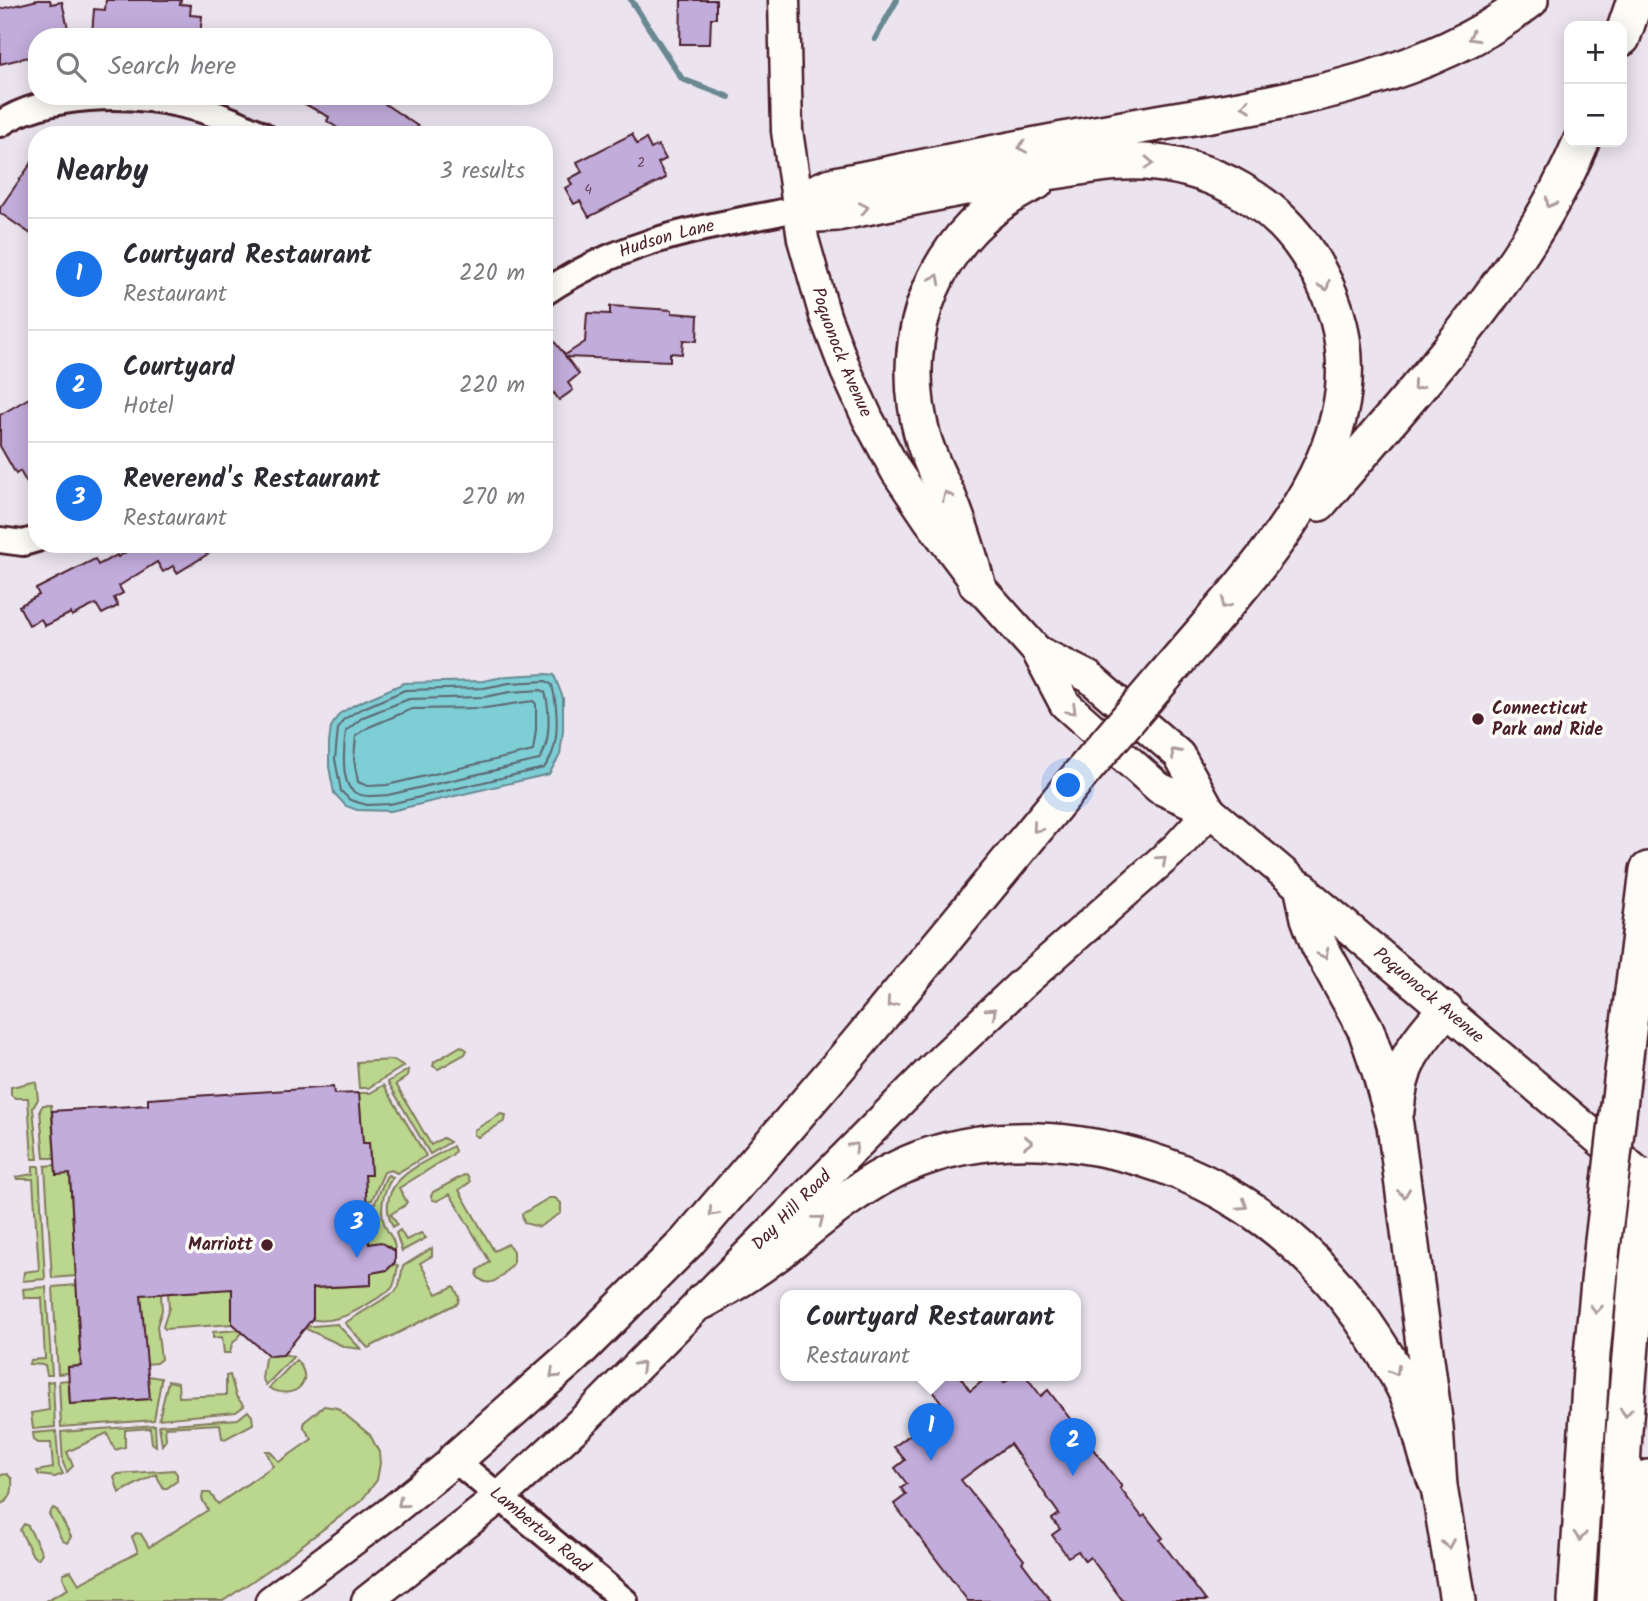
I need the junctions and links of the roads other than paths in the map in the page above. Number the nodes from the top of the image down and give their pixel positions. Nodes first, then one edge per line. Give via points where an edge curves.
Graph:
1 (784, 0) edge
2 (1530, 0) edge
3 (1635, 0) edge
4 (1627, 23) edge
5 (50, 105) edge
6 (184, 105) edge
7 (0, 124) edge
8 (242, 126) edge
9 (1578, 147) edge
10 (1081, 167) junction
11 (797, 209) junction
12 (553, 287) edge
13 (0, 540) edge
14 (28, 542) edge
15 (1269, 552) junction
16 (977, 584) junction
17 (1210, 811) junction
18 (1648, 870) edge
19 (1303, 890) junction
20 (1445, 1010) junction
21 (1395, 1125) junction
22 (1648, 1179) edge
23 (704, 1301) junction
24 (455, 1460) junction
25 (1648, 1478) edge
26 (1439, 1487) junction
27 (500, 1496) junction
28 (271, 1601) edge
29 (367, 1601) edge
30 (625, 1601) edge
31 (1458, 1601) edge
32 (1576, 1601) edge
33 (1615, 1601) edge
34 (1641, 1601) edge

1 - 11 main road, Poquonock Avenue via 787,131
2 -> 11 highway via 1459,45 1370,78 831,186 812,194
3 - 4 highway
5 - 7 street
6 - 8 street
9 -> 15 highway via 1538,225 1474,318 1310,513
11 -> 10 highway via 837,213
10 -> 15 highway via 1156,163 1215,177 1280,219 1324,283 1343,345 1343,406 1317,477
16 -> 10 highway via 919,424 913,375 917,326 953,249 982,217 1022,189
11 - 12 street, Hudson Lane via 648,242 593,263
11 - 16 main road, Poquonock Avenue via 825,316 868,419 911,494
13 - 14 street
15 -> 24 highway, bridge via 687,1242 574,1355
16 - 17 main road, Poquonock Avenue via 1037,652 1089,677 1179,755
17 - 19 main road, Poquonock Avenue
23 -> 17 main road, Day Hill Road via 951,1051 1177,847
18 -> 32 highway, bridge via 1602,1241
19 - 20 main road, Poquonock Avenue
19 -> 21 highway via 1319,945 1366,1030
20 - 21 highway via 1408,1058
20 - 22 main road, Poquonock Avenue
21 -> 26 highway
22 -> 33 highway, bridge via 1624,1431
23 -> 26 highway via 858,1191 926,1157 970,1146 1028,1142 1125,1155 1222,1192 1258,1214 1324,1273 1366,1325 1407,1392
27 -> 23 main road, Day Hill Road
24 - 27 street, Lamberton Road
24 -> 28 main road
25 - 34 highway
26 -> 31 highway
27 - 29 main road, Day Hill Road
27 - 30 street, Lamberton Road

